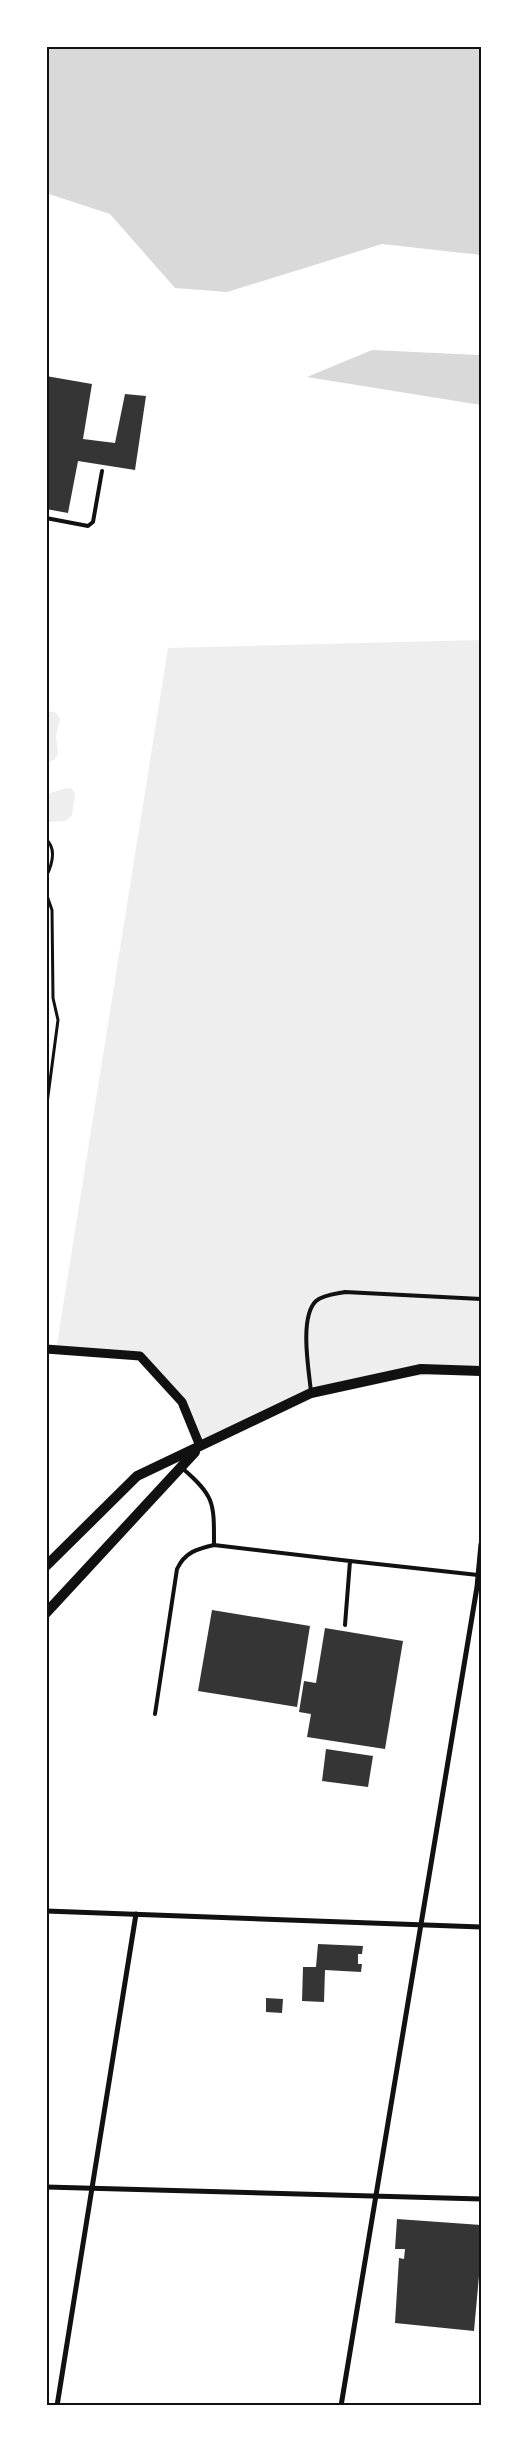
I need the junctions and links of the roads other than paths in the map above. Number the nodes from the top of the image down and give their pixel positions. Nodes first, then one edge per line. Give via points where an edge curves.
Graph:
1 (102, 471) dead end
2 (46, 518) edge
3 (481, 1299) edge
4 (46, 1349) edge
5 (481, 1371) edge
6 (311, 1393) junction
7 (200, 1446) junction
8 (180, 1466) junction
9 (481, 1544) edge
10 (214, 1545) junction
11 (350, 1561) junction
12 (46, 1566) edge
13 (478, 1574) junction
14 (46, 1613) edge
15 (345, 1625) dead end
16 (155, 1714) dead end
17 (46, 1911) edge
18 (136, 1914) junction
19 (422, 1925) junction
20 (481, 1927) edge
21 (46, 2187) edge
22 (92, 2188) junction
23 (376, 2197) junction
24 (481, 2199) edge
25 (57, 2406) edge
26 (341, 2406) edge

1 - 2 lane via 93,522 88,526
3 - 6 lane via 345,1292 315,1302 308,1317 306,1339
4 - 7 street via 140,1356 182,1402
5 - 6 main road via 421,1369
6 - 7 main road
7 - 8 main road
7 - 12 main road via 137,1476
8 - 10 lane via 210,1495 214,1509
8 - 14 main road
9 - 13 street
10 - 11 lane
10 - 16 lane via 189,1553 177,1569
11 - 13 lane
11 - 15 lane
13 - 19 street
17 - 18 street
18 - 19 street
18 - 22 street
19 - 20 street
19 - 23 street
21 - 22 street
22 - 23 street
22 - 25 street
23 - 24 street
23 - 26 street

